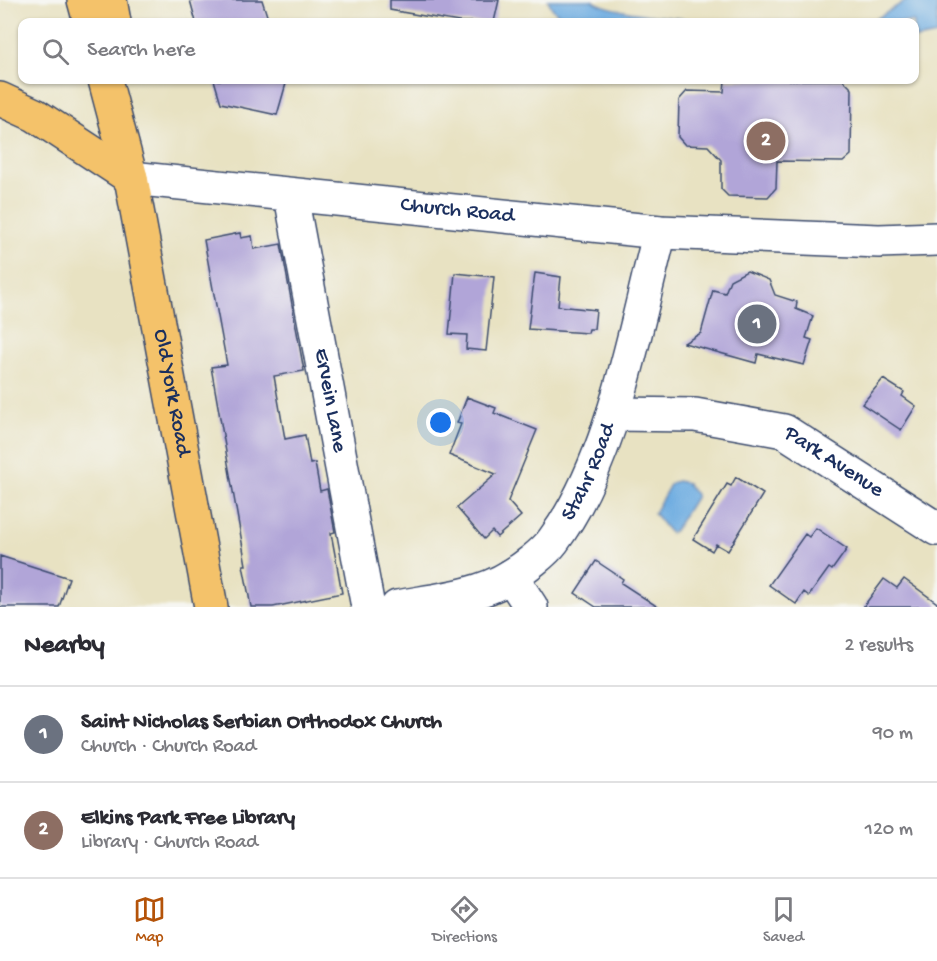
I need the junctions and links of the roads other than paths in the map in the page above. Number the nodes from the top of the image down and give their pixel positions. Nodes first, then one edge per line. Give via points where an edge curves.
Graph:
1 (84, 0) edge
2 (110, 0) edge
3 (89, 18) edge
4 (113, 18) edge
5 (106, 84) edge
6 (122, 84) edge
7 (0, 99) edge
8 (131, 178) junction
9 (291, 196) junction
10 (660, 232) junction
11 (937, 239) edge
12 (613, 414) junction
13 (937, 529) edge
14 (511, 576) junction
15 (211, 607) edge
16 (368, 607) edge
17 (397, 607) edge
18 (531, 607) edge

1 - 3 main road
2 - 4 main road
5 - 8 main road, Old York Road
6 - 8 main road, Old York Road
7 - 8 main road, Church Road via 35,115
8 - 9 street, Church Road
8 - 15 main road, Old York Road
9 - 10 street, Church Road
9 - 16 street, Ervein Lane
10 - 11 street, Church Road via 879,242
10 - 12 street, Stahr Road
12 - 13 street, Park Avenue via 695,415 784,432
12 - 14 street, Stahr Road via 582,495 552,543
14 - 17 street, Stahr Road via 470,594
14 - 18 street

